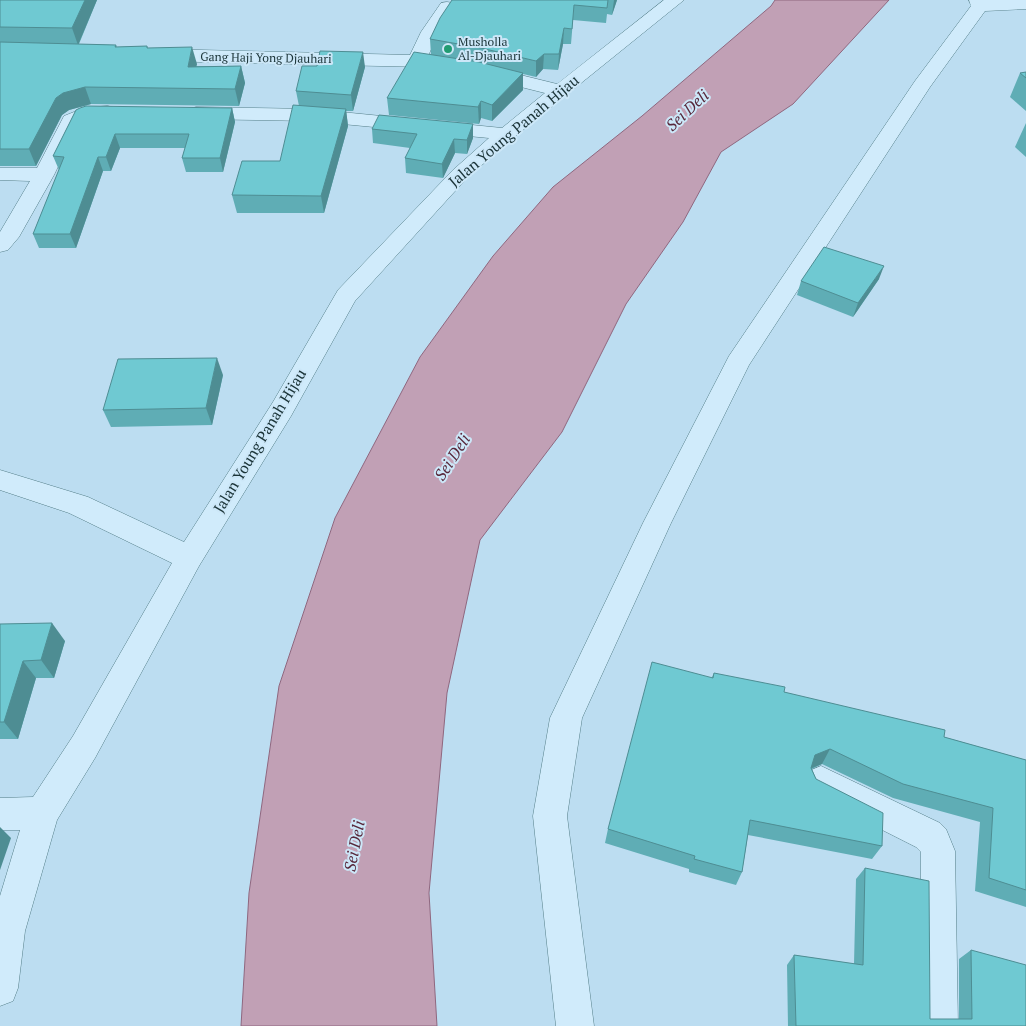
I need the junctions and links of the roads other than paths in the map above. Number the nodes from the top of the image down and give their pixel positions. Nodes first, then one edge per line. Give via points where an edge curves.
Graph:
1 (675, 0) edge
2 (979, 3) edge
3 (1026, 4) edge
4 (447, 7) edge
5 (139, 55) edge
6 (416, 61) junction
7 (560, 91) junction
8 (131, 112) edge
9 (181, 113) edge
10 (506, 134) junction
11 (0, 174) edge
12 (44, 175) junction
13 (0, 245) edge
14 (0, 480) edge
15 (189, 558) junction
16 (821, 782) edge
17 (42, 813) junction
18 (0, 814) edge
19 (4, 931) edge
20 (0, 988) edge
21 (575, 1026) edge
22 (939, 1026) edge

1 - 7 street, Jalan Young Panah Hijau
2 - 3 street
2 - 21 street via 738,362 566,718 550,816
4 - 6 street
5 - 6 street, Gang Haji Yong Djauhari
6 - 7 street, Gang Haji Yong Djauhari via 467,69
7 - 10 street, Jalan Young Panah Hijau
8 - 12 street via 76,115
9 - 10 street via 311,115
10 - 15 street, Jalan Young Panah Hijau via 460,174 346,296 282,409
11 - 12 street
12 - 13 street via 8,238
14 - 15 street via 78,505
15 - 17 street, Jalan Young Panah Hijau via 84,747
16 - 22 street via 928,835 934,841 938,851
17 - 18 street
17 - 19 street, Jalan Young Panah Hijau
19 - 20 street, Jalan Young Panah Hijau

